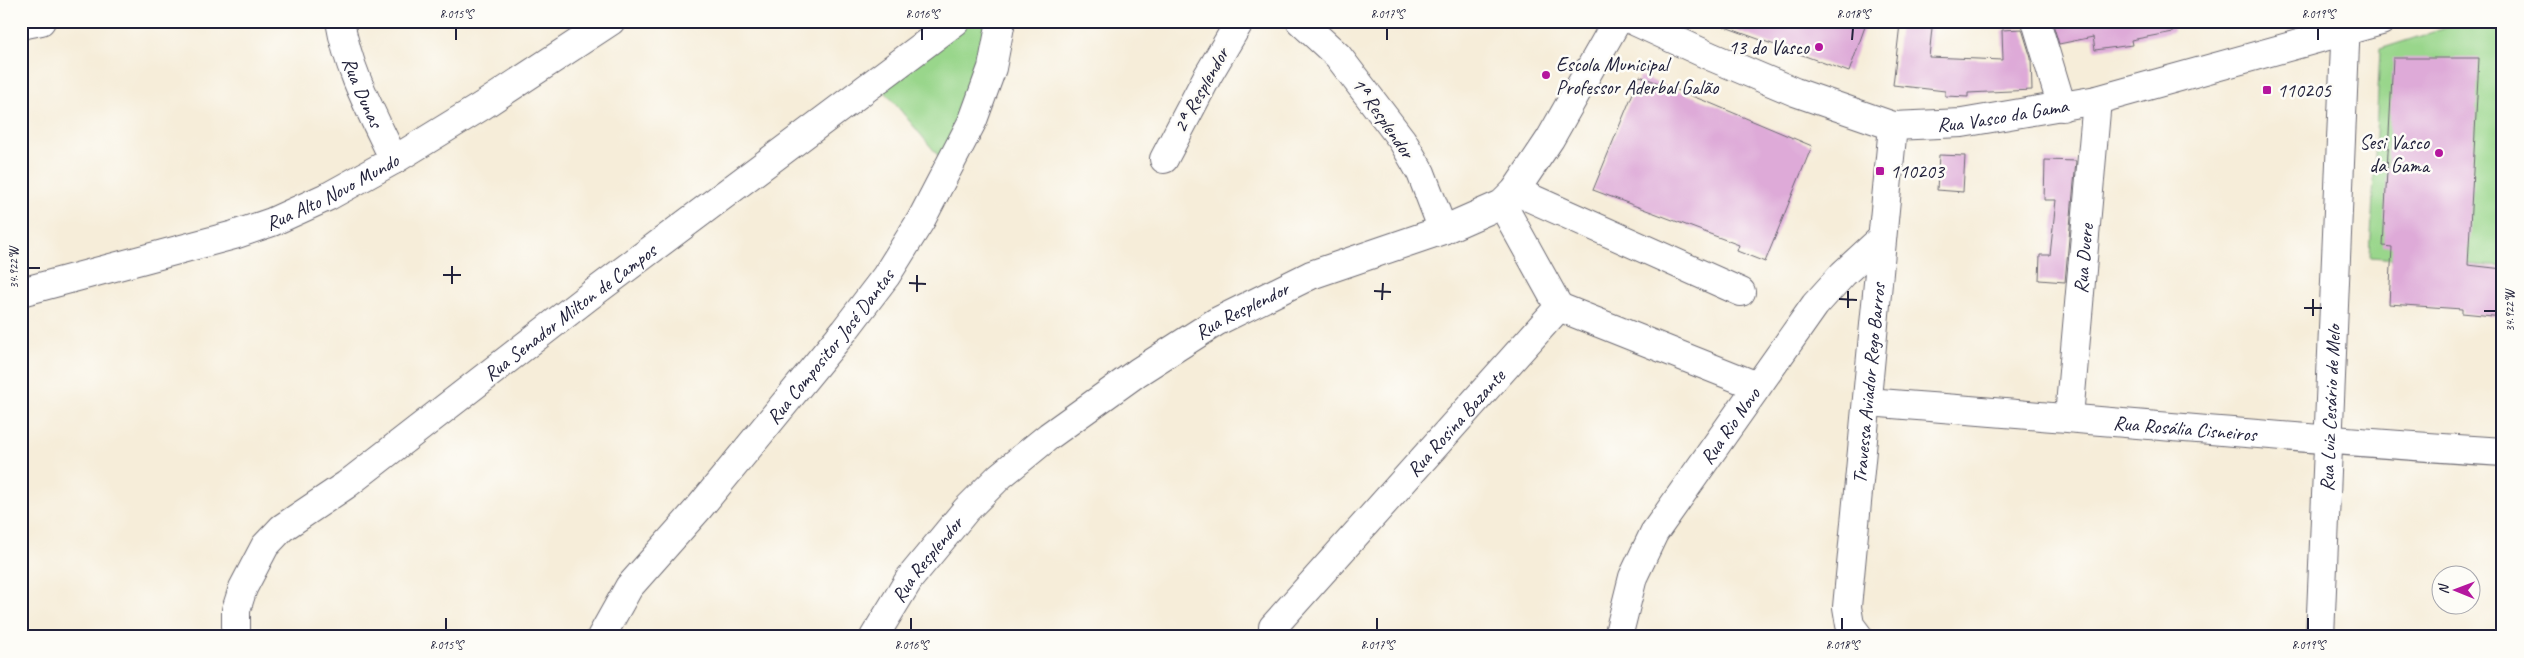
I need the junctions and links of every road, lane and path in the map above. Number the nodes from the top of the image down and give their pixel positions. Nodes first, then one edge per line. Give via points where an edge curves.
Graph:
1 (41, 21) edge
2 (340, 21) edge
3 (611, 21) edge
4 (956, 21) edge
5 (1001, 21) edge
6 (1240, 21) edge
7 (1300, 21) edge
8 (1617, 21) edge
9 (1634, 21) edge
10 (2036, 21) edge
11 (2381, 21) edge
12 (21, 25) edge
13 (2346, 26) edge
14 (2097, 100) junction
15 (2062, 107) junction
16 (1893, 126) junction
17 (1164, 159) dead end
18 (394, 160) junction
19 (1508, 198) junction
20 (1443, 230) junction
21 (1882, 238) junction
22 (21, 292) edge
23 (1741, 292) dead end
24 (1559, 307) junction
25 (1757, 386) junction
26 (1867, 402) junction
27 (2069, 417) junction
28 (2327, 442) junction
29 (2503, 452) edge
30 (1273, 627) dead end
31 (236, 637) edge
32 (601, 637) edge
33 (874, 637) edge
34 (1618, 637) edge
35 (1859, 637) edge
36 (2320, 637) edge

1 - 12 street
2 - 18 street, Rua Dunas via 344,48
3 - 18 street, Rua Alto Novo Mundo
4 - 31 street, Rua Senador Milton de Campos via 595,291 346,485 282,528 265,546 243,588 236,610
5 - 32 street, Rua Compositor José Dantas via 992,68 973,120 921,220 886,276 699,508 629,587
6 - 17 street, 2ª Resplendor
7 - 20 street, 1ª Resplendor via 1338,56 1402,140 1421,173
8 - 19 street via 1550,139
9 - 16 street, Rua Vasco da Gama via 1786,88
10 - 15 street
11 - 13 street, Rua Vasco da Gama
13 - 14 street, Rua Vasco da Gama
13 - 28 street, Rua Luiz Cesário de Melo
14 - 15 street, Rua Vasco da Gama
14 - 27 street, Rua Duere
15 - 16 street, Rua Vasco da Gama via 1962,124
16 - 21 street, Travessa Aviador Rego Barros
18 - 22 street, Rua Alto Novo Mundo via 329,196 272,222
19 - 20 street, Rua Resplendor
19 - 23 street
19 - 24 street
20 - 33 street, Rua Resplendor via 1311,275 1216,322 1138,372 1049,436 1000,476 966,510 910,578
21 - 25 street, Rua Rio Novo via 1815,305
21 - 26 street, Travessa Aviador Rego Barros
24 - 25 street
24 - 30 street, Rua Rosina Bazante
25 - 34 street, Rua Rio Novo via 1654,533 1633,578
26 - 27 street, Rua Rosália Cisneiros
26 - 35 street, Travessa Aviador Rego Barros via 1847,607 1850,625
27 - 28 street, Rua Rosália Cisneiros
28 - 29 street, Rua Rosália Cisneiros
28 - 36 street, Rua Luiz Cesário de Melo

